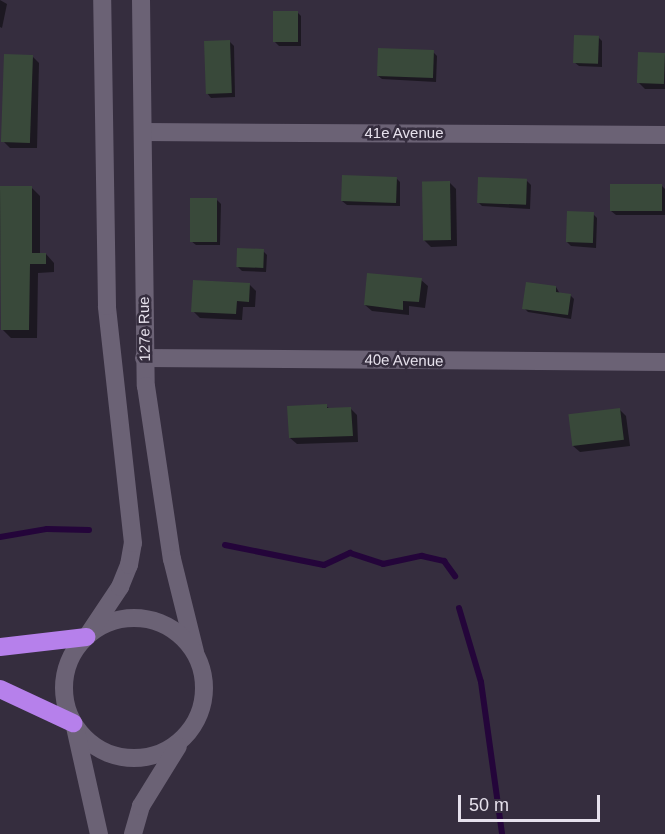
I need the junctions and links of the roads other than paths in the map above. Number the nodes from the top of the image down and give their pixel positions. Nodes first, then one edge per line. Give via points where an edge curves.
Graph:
1 (102, 0) edge
2 (141, 0) edge
3 (143, 132) junction
4 (665, 135) edge
5 (144, 358) junction
6 (665, 362) edge
7 (87, 636) junction
8 (0, 647) edge
9 (195, 652) junction
10 (0, 689) edge
11 (73, 724) junction
12 (183, 739) junction
13 (99, 834) edge
14 (133, 834) edge

1 - 7 main road via 107,306 133,543 120,587
2 - 3 main road, 127e Rue
3 - 4 main road, 41e Avenue
3 - 5 main road, 127e Rue
5 - 6 main road, 40e Avenue
5 - 9 main road, 127e Rue via 172,559
7 - 8 highway
7 - 9 main road via 125,618 146,619 182,636
7 - 11 main road via 69,662 64,678
9 - 12 main road via 205,689 195,724
10 - 11 highway
11 - 12 main road via 96,747 125,758 156,755
11 - 13 main road
12 - 14 main road via 141,806

